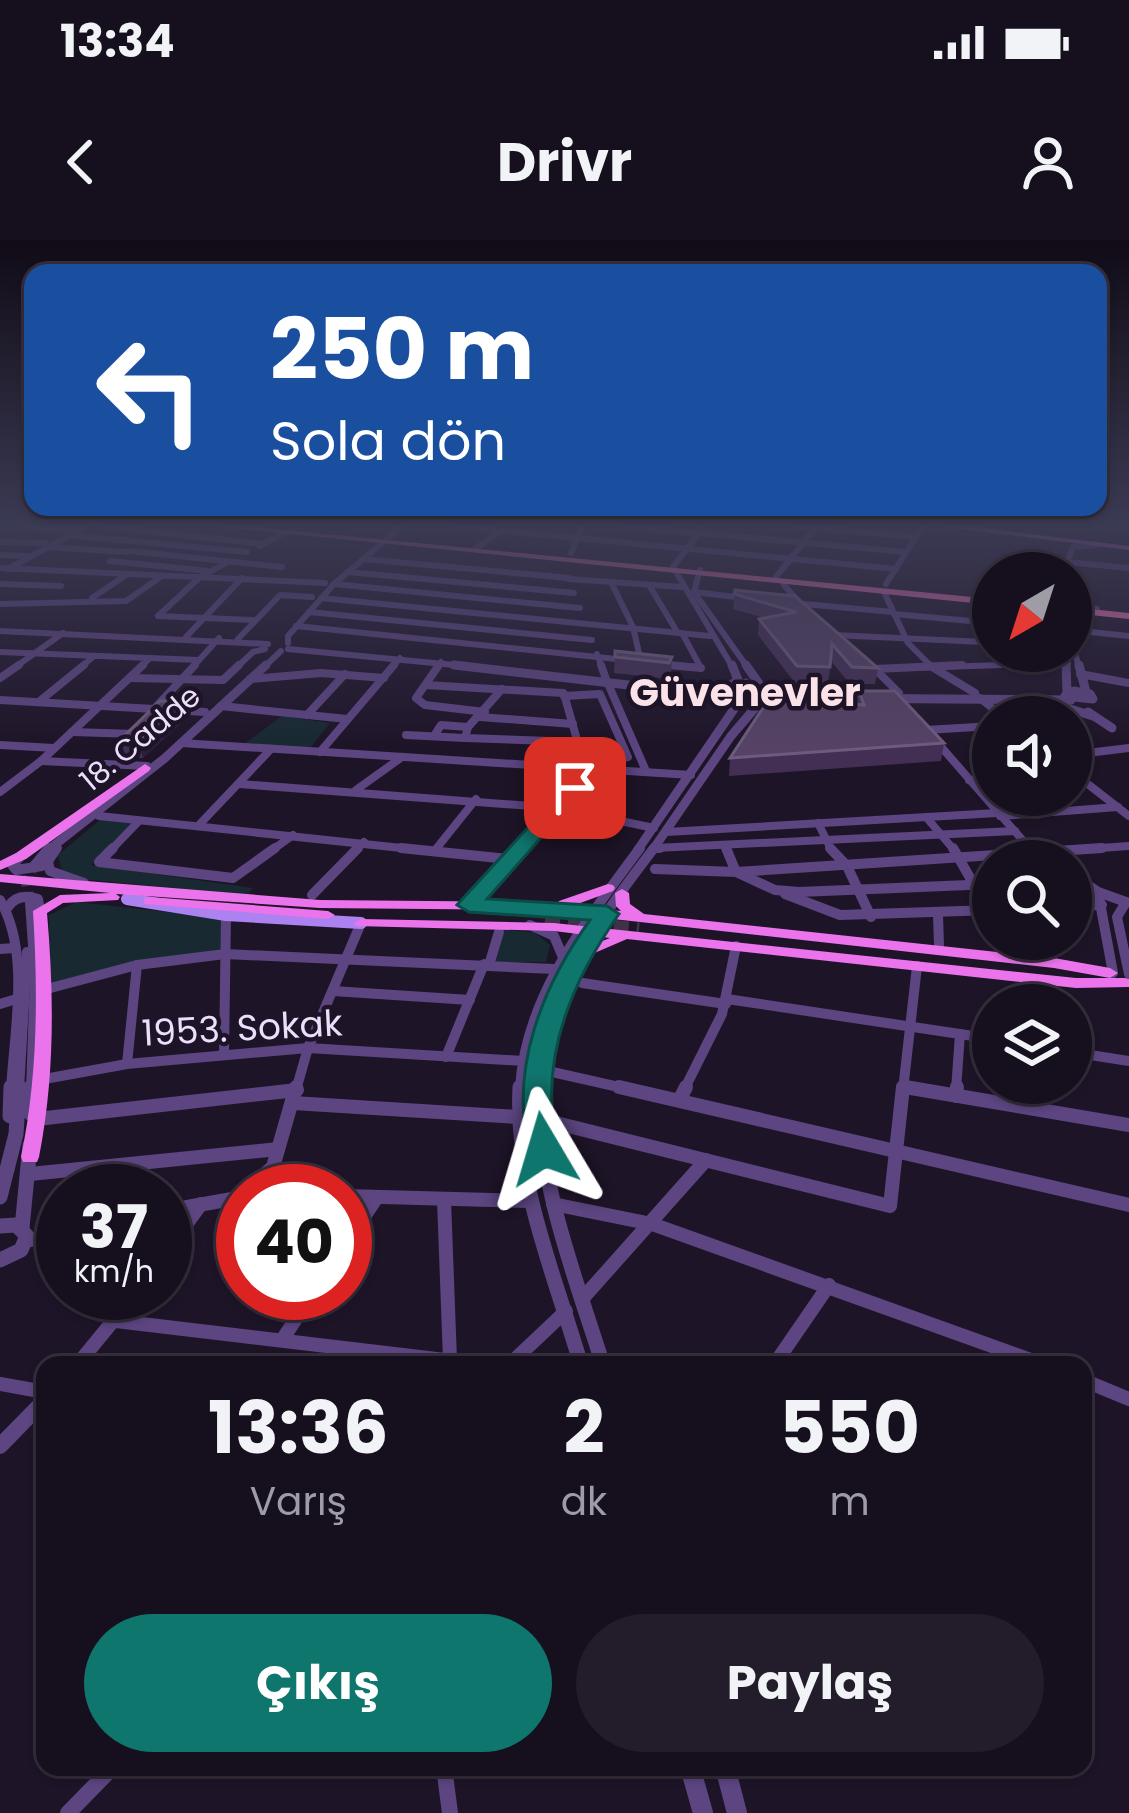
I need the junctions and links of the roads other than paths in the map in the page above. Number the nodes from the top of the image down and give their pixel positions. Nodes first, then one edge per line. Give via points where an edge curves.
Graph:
1 (41, 599) edge
2 (128, 599) edge
3 (176, 599) edge
4 (222, 599) edge
5 (275, 599) edge
6 (315, 599) edge
7 (316, 599) edge
8 (342, 599) edge
9 (490, 599) edge
10 (577, 599) edge
11 (619, 599) edge
12 (658, 599) edge
13 (689, 599) edge
14 (699, 599) edge
15 (799, 599) edge
16 (889, 599) edge
17 (89, 600) joint
18 (38, 601) junction
19 (779, 601) edge
20 (0, 604) edge
21 (804, 604) junction
22 (580, 608) junction
23 (1092, 610) edge
24 (309, 612) junction
25 (893, 613) junction
26 (1129, 614) edge
27 (205, 618) junction
28 (253, 620) junction
29 (972, 622) edge
30 (586, 623) junction
31 (296, 626) junction
32 (633, 627) junction
33 (0, 631) edge
34 (679, 632) junction
35 (63, 633) junction
36 (1092, 634) edge
37 (834, 635) junction
38 (710, 636) junction
39 (1129, 636) edge
40 (186, 637) junction
41 (902, 637) junction
42 (219, 638) junction
43 (410, 638) junction
44 (238, 639) junction
45 (592, 640) junction
46 (972, 641) edge
47 (848, 646) edge
48 (277, 647) junction
49 (0, 652) edge
50 (36, 653) junction
51 (94, 656) junction
52 (396, 657) junction
53 (598, 657) junction
54 (861, 657) edge
55 (150, 658) junction
56 (199, 660) junction
57 (441, 662) junction
58 (641, 662) junction
59 (972, 666) edge
60 (930, 667) junction
61 (875, 669) junction
62 (1068, 672) edge
63 (345, 674) junction
64 (1080, 674) joint
65 (500, 676) dead end
66 (0, 678) edge
67 (130, 678) junction
68 (384, 678) junction
69 (560, 678) junction
70 (606, 678) junction
71 (250, 679) junction
72 (180, 680) junction
73 (1129, 683) edge
74 (426, 686) junction
75 (490, 689) junction
76 (502, 689) junction
77 (545, 692) junction
78 (728, 692) junction
79 (564, 694) junction
80 (763, 694) junction
81 (784, 695) edge
82 (803, 695) edge
83 (899, 696) junction
84 (972, 696) edge
85 (978, 696) edge
86 (1069, 696) edge
87 (1088, 696) edge
88 (0, 700) edge
89 (41, 700) junction
90 (1092, 702) edge
91 (100, 705) junction
92 (221, 706) junction
93 (159, 708) junction
94 (205, 712) junction
95 (482, 714) junction
96 (307, 715) junction
97 (1093, 716) edge
98 (347, 719) junction
99 (468, 727) junction
100 (972, 727) edge
101 (1112, 728) junction
102 (574, 729) junction
103 (926, 730) junction
104 (72, 732) junction
105 (136, 734) junction
106 (406, 735) dead end
107 (430, 736) junction
108 (461, 737) junction
109 (487, 739) junction
110 (517, 740) junction
111 (547, 741) junction
112 (0, 745) edge
113 (178, 747) junction
114 (1129, 747) edge
115 (54, 748) junction
116 (271, 749) junction
117 (320, 752) junction
118 (418, 752) junction
119 (1092, 752) edge
120 (399, 754) junction
121 (450, 754) junction
122 (481, 755) junction
123 (511, 757) junction
124 (541, 759) junction
125 (41, 760) junction
126 (106, 764) junction
127 (588, 765) junction
128 (146, 767) junction
129 (646, 771) junction
130 (691, 775) junction
131 (0, 779) edge
132 (16, 780) junction
133 (969, 780) junction
134 (972, 780) edge
135 (972, 783) edge
136 (239, 784) junction
137 (1092, 788) edge
138 (354, 791) junction
139 (0, 792) edge
140 (476, 799) junction
141 (1118, 807) junction
142 (558, 808) junction
143 (1092, 809) edge
144 (972, 815) edge
145 (99, 816) junction
146 (1001, 816) edge
147 (1129, 816) edge
148 (926, 817) junction
149 (139, 821) junction
150 (818, 823) junction
151 (198, 826) junction
152 (661, 830) junction
153 (720, 831) junction
154 (1015, 831) junction
155 (945, 834) junction
156 (293, 835) junction
157 (1025, 840) edge
158 (364, 842) junction
159 (824, 842) junction
160 (726, 846) junction
161 (1129, 846) edge
162 (655, 848) junction
163 (1092, 848) edge
164 (436, 849) junction
165 (972, 858) edge
166 (508, 859) junction
167 (960, 859) junction
168 (48, 861) junction
169 (26, 863) junction
170 (0, 866) edge
171 (847, 866) junction
172 (655, 869) dead end
173 (736, 872) junction
174 (972, 880) edge
175 (0, 882) edge
176 (972, 884) edge
177 (775, 890) junction
178 (860, 890) junction
179 (615, 891) junction
180 (112, 893) junction
181 (1092, 893) edge
182 (312, 895) dead end
183 (1099, 898) junction
184 (1092, 900) edge
185 (1128, 902) edge
186 (20, 905) edge
187 (469, 905) junction
188 (532, 906) junction
189 (972, 912) edge
190 (598, 913) junction
191 (226, 915) junction
192 (938, 915) junction
193 (871, 917) junction
194 (546, 919) junction
195 (361, 923) junction
196 (642, 927) junction
197 (586, 930) junction
198 (499, 932) dead end
199 (939, 945) dead end
200 (736, 946) junction
201 (15, 948) junction
202 (0, 949) edge
203 (225, 955) junction
204 (569, 956) junction
205 (347, 957) junction
206 (486, 964) junction
207 (136, 965) junction
208 (917, 966) junction
209 (554, 969) junction
210 (1122, 977) edge
211 (582, 982) dead end
212 (43, 990) junction
213 (333, 991) junction
214 (470, 1000) junction
215 (726, 1001) junction
216 (7, 1002) edge
217 (908, 1027) junction
218 (960, 1034) junction
219 (972, 1036) edge
220 (308, 1048) junction
221 (224, 1054) junction
222 (1092, 1055) edge
223 (446, 1057) junction
224 (523, 1061) junction
225 (1129, 1061) edge
226 (127, 1064) junction
227 (538, 1069) junction
228 (39, 1080) junction
229 (5, 1086) edge
230 (903, 1087) junction
231 (295, 1096) junction
232 (956, 1096) junction
233 (680, 1099) junction
234 (518, 1117) junction
235 (536, 1118) junction
236 (37, 1119) junction
237 (1129, 1125) edge
238 (16, 1136) junction
239 (0, 1138) edge
240 (278, 1149) junction
241 (897, 1151) junction
242 (706, 1160) junction
243 (274, 1164) edge
244 (30, 1166) junction
245 (0, 1197) edge
246 (372, 1197) edge
247 (376, 1197) junction
248 (216, 1200) edge
249 (444, 1200) junction
250 (529, 1202) junction
251 (372, 1203) edge
252 (201, 1204) junction
253 (552, 1204) junction
254 (1129, 1205) edge
255 (192, 1206) edge
256 (192, 1216) edge
257 (652, 1224) junction
258 (0, 1226) edge
259 (24, 1234) junction
260 (36, 1234) edge
261 (0, 1260) edge
262 (829, 1286) junction
263 (583, 1298) junction
264 (566, 1311) junction
265 (296, 1320) edge
266 (116, 1321) joint
267 (282, 1340) junction
268 (85, 1356) edge
269 (416, 1356) edge
270 (450, 1356) edge
271 (518, 1356) edge
272 (578, 1356) edge
273 (600, 1356) edge
274 (780, 1356) edge
275 (1020, 1356) edge
276 (0, 1384) edge
277 (1092, 1384) edge
278 (36, 1394) edge
279 (1129, 1399) edge
280 (36, 1406) edge
281 (0, 1446) edge
282 (104, 1776) edge
283 (445, 1776) edge
284 (693, 1776) edge
285 (727, 1776) edge
286 (68, 1813) edge
287 (450, 1813) edge
288 (704, 1813) edge
289 (737, 1813) edge

1 - 18 street
2 - 17 street
3 - 27 street via 158,616
4 - 27 street
5 - 28 street
6 - 48 street, 18. Cadde
7 - 24 street, 18. Cadde
8 - 30 street
9 - 22 street
10 - 22 street
11 - 32 street
12 - 34 street
13 - 38 street
14 - 80 street
15 - 21 street
16 - 25 street
17 - 18 street
18 - 20 street
19 - 21 street
21 - 25 street
21 - 37 street
22 - 30 street
23 - 26 highway
24 - 31 street, 18. Cadde
24 - 45 street
25 - 29 street
25 - 41 street
27 - 28 street
27 - 40 street
28 - 44 street
30 - 32 street
30 - 45 street
31 - 43 street
31 - 48 street, 18. Cadde
32 - 34 street
32 - 58 street
33 - 35 street
34 - 38 street
34 - 58 street via 701,668
35 - 40 street
35 - 50 street
36 - 39 street
37 - 41 street
37 - 47 street
38 - 78 street via 736,672
40 - 42 street
41 - 46 street
41 - 60 street
42 - 44 street
42 - 56 street
43 - 52 street
43 - 53 street
44 - 48 street
45 - 53 street
48 - 52 street
48 - 71 street, 18. Cadde
48 - 72 street via 254,652 223,680
48 - 94 street, 18. Cadde
49 - 50 street
50 - 51 street
50 - 66 street
51 - 55 street
51 - 89 street
52 - 57 street
52 - 68 street
52 - 70 street
53 - 58 street
53 - 70 street
54 - 61 street
55 - 56 street
55 - 67 street
56 - 72 street
57 - 69 street
57 - 74 street
59 - 60 street
60 - 61 street
60 - 85 street
61 - 83 street
62 - 86 street
63 - 68 street
63 - 71 street
63 - 96 street
64 - 73 street
64 - 87 street
65 - 75 street
67 - 72 street
67 - 91 street
68 - 98 street
69 - 70 street
69 - 77 street
69 - 79 street
70 - 78 street
70 - 129 street
71 - 92 street, 18. Cadde
72 - 93 street
74 - 75 street
74 - 95 street via 416,698 425,705
75 - 76 street
76 - 77 street
76 - 95 street
77 - 79 street
78 - 80 street
78 - 80 street
78 - 130 street via 734,709
79 - 102 street
79 - 127 street via 600,694 628,757
80 - 81 street
80 - 152 street
82 - 83 street
83 - 84 street
83 - 103 street
88 - 89 street
89 - 91 street
90 - 101 street
91 - 93 street
91 - 104 street
92 - 96 street
92 - 113 street, 18. Cadde
93 - 94 street
93 - 105 street
94 - 128 street, 18. Cadde
95 - 99 street
95 - 102 street
96 - 98 street
97 - 101 street
98 - 117 street
99 - 107 street via 441,725
99 - 108 street
100 - 103 street
101 - 114 street
102 - 111 street via 563,741
102 - 127 street
103 - 133 street
104 - 105 street
104 - 115 street
105 - 126 street
106 - 107 street
107 - 108 street
107 - 118 street
108 - 109 street
108 - 121 street
109 - 110 street
109 - 122 street
110 - 111 street
110 - 123 street
111 - 124 street
112 - 115 street
113 - 116 street
113 - 145 street
113 - 169 street, 18. Cadde
114 - 119 street
115 - 125 street
116 - 117 street
116 - 136 street
117 - 120 street
118 - 120 street
118 - 121 street
120 - 127 street
120 - 138 street
121 - 122 street
122 - 123 street
123 - 124 street
124 - 127 street
125 - 126 street
125 - 132 street
126 - 128 street
127 - 129 street
127 - 142 street
128 - 169 main road
129 - 130 street
130 - 152 street
131 - 132 street
132 - 139 street
133 - 134 street
133 - 135 street
136 - 138 street
136 - 151 street
137 - 141 street
138 - 140 street
140 - 142 street
140 - 164 street
141 - 143 street
141 - 147 street
142 - 152 street
142 - 166 street
144 - 148 street
145 - 149 street
145 - 168 street
146 - 154 street
148 - 150 street
148 - 155 street
149 - 151 street
149 - 156 street via 99,862 233,878
150 - 153 street
150 - 159 street
151 - 156 street
152 - 153 street
152 - 162 street
152 - 179 street
153 - 160 street
154 - 155 street
154 - 157 street
155 - 159 street
155 - 167 street
156 - 158 street
158 - 164 street
158 - 182 street
159 - 160 street
159 - 171 street
160 - 162 street
160 - 173 street
161 - 163 street
162 - 179 street
164 - 166 street
165 - 167 street
166 - 187 street
167 - 171 street
167 - 174 street
168 - 169 street via 35,870 12,865
168 - 180 street via 57,876
169 - 170 main road
171 - 173 street
171 - 178 street
172 - 173 street
173 - 177 street
175 - 180 main road
176 - 178 street
177 - 178 street
177 - 193 street via 823,912
178 - 193 street
179 - 188 main road
179 - 190 street
179 - 196 main road
180 - 186 main road
180 - 187 main road
180 - 191 main road
180 - 194 main road via 288,914
181 - 183 street
183 - 184 street
183 - 185 street
183 - 210 street
185 - 210 street via 1117,917
186 - 201 street
186 - 212 main road
186 - 238 street via 26,988
186 - 244 street via 35,974
187 - 188 main road
188 - 194 main road
189 - 192 street
190 - 194 main road
190 - 196 main road
190 - 197 street
191 - 195 main road
191 - 203 street
192 - 193 street
192 - 199 street
194 - 195 main road
194 - 197 main road
194 - 204 street
195 - 205 street
196 - 197 main road
196 - 200 main road
196 - 204 main road
196 - 210 main road
197 - 204 street
198 - 206 street
200 - 208 main road
200 - 215 street
201 - 202 street
201 - 216 street
203 - 205 street
203 - 207 street
203 - 221 street
204 - 209 street
204 - 227 street
205 - 206 street
205 - 213 street
206 - 209 street
206 - 214 street
207 - 212 street
207 - 226 street
208 - 210 main road via 1076,983
208 - 217 street
209 - 224 street
211 - 215 street
212 - 228 main road
213 - 214 street
213 - 220 street
214 - 223 street
215 - 217 street
215 - 233 street
216 - 229 street
217 - 218 street
217 - 230 street
218 - 219 street
218 - 232 street
220 - 221 street, 1953. Sokak
220 - 223 street, 1953. Sokak
220 - 231 street
221 - 226 street, 1953. Sokak
222 - 225 street
223 - 224 street, 1953. Sokak
224 - 234 street
226 - 228 street, 1953. Sokak
227 - 233 street
227 - 235 street
228 - 236 main road
229 - 238 street
230 - 232 street
230 - 241 street
231 - 234 street
231 - 236 street
231 - 240 street
232 - 237 street
233 - 241 street
234 - 250 street
235 - 242 street
235 - 253 street
236 - 244 main road
238 - 239 street
238 - 245 street
240 - 243 street
240 - 244 street
241 - 242 street via 890,1206
241 - 254 street
242 - 257 street
244 - 259 street
246 - 247 street
247 - 249 street
247 - 251 street
248 - 252 street
249 - 250 street
249 - 270 street
250 - 264 street
252 - 255 street
252 - 256 street
253 - 257 street
253 - 263 street
257 - 262 street
257 - 263 street
258 - 259 street
259 - 260 street
259 - 261 street via 21,1250
262 - 274 street
262 - 275 street
263 - 273 street
264 - 271 street
264 - 272 street
265 - 267 street
266 - 267 street
266 - 268 street
267 - 269 street
276 - 278 street
277 - 279 street
280 - 281 street
282 - 286 street
283 - 287 street
284 - 288 street
285 - 289 street

